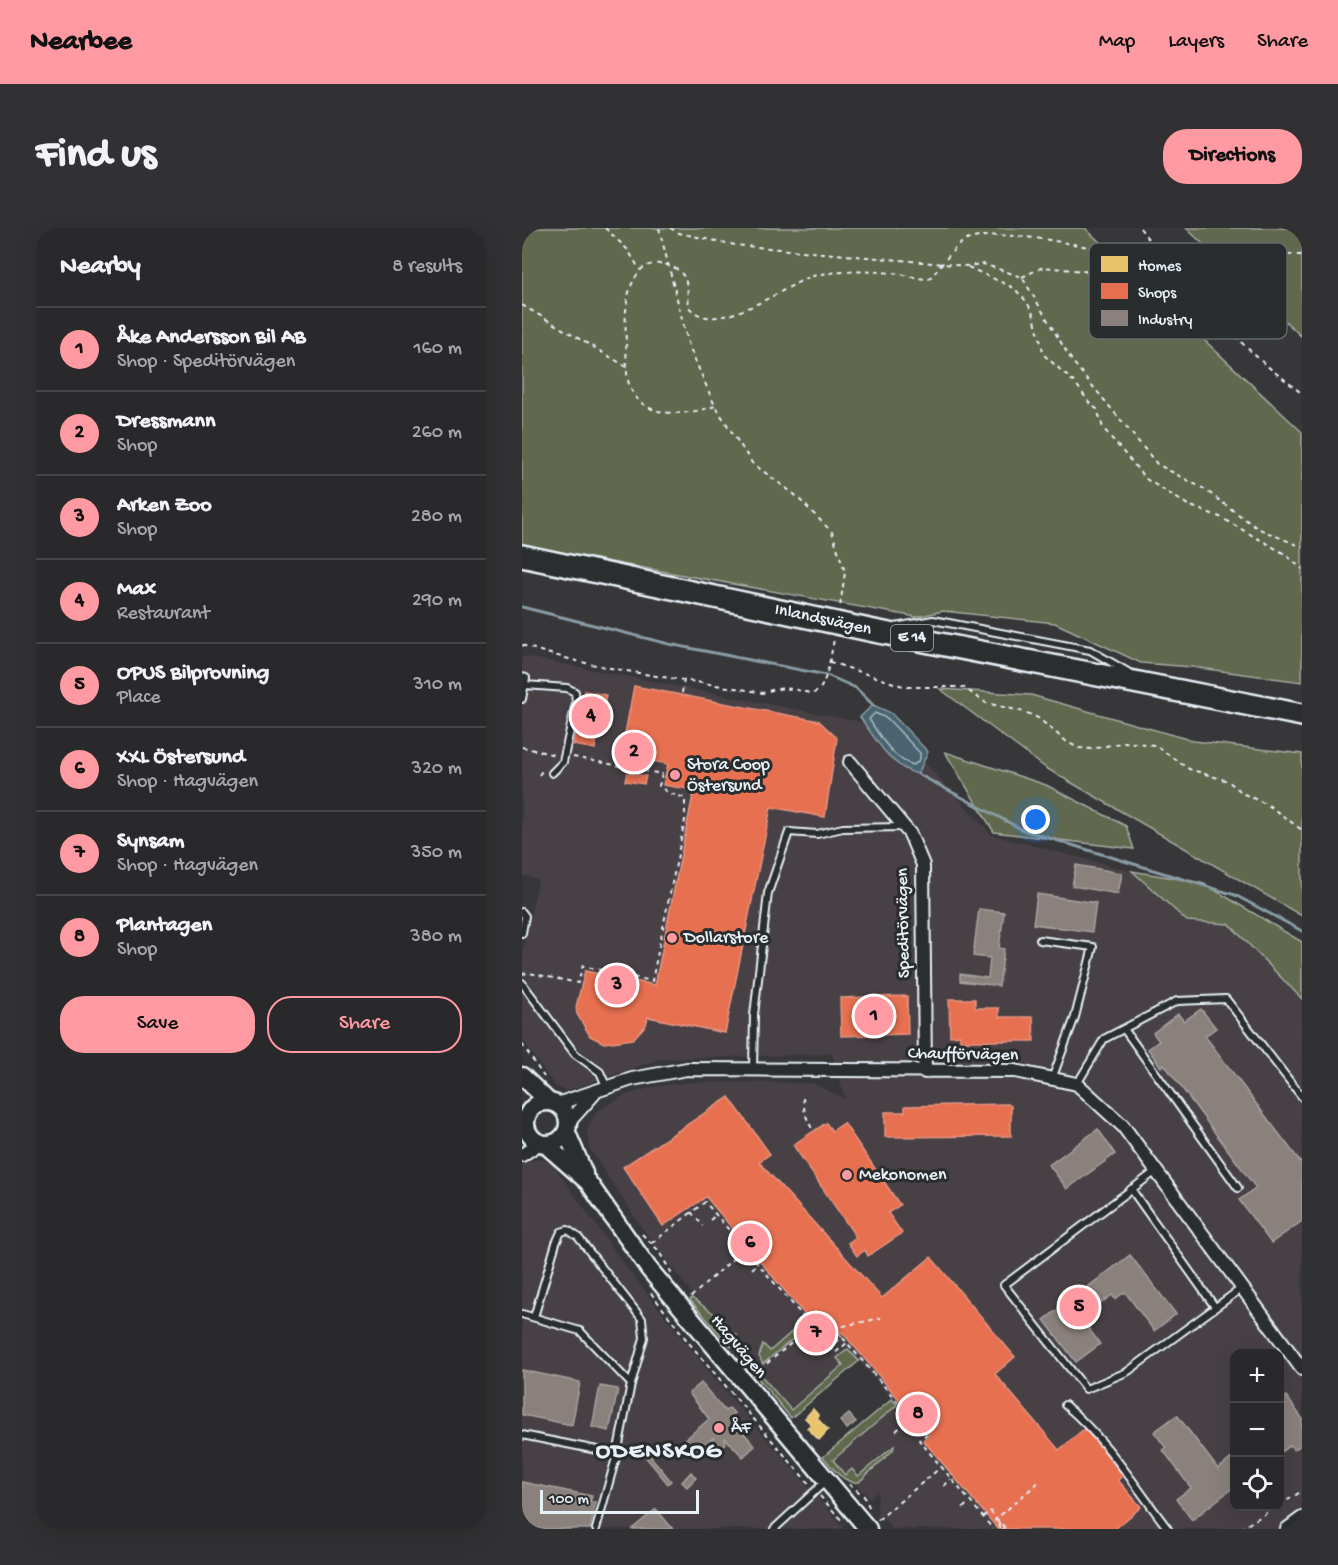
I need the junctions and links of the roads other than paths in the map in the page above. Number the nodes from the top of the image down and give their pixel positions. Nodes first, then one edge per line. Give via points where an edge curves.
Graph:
1 (522, 556) edge
2 (522, 567) edge
3 (522, 677) edge
4 (525, 684) junction
5 (522, 699) edge
6 (1302, 715) edge
7 (1302, 726) edge
8 (850, 762) dead end
9 (552, 773) dead end
10 (904, 827) junction
11 (522, 912) edge
12 (522, 933) edge
13 (1040, 940) dead end
14 (522, 983) edge
15 (1124, 1029) junction
16 (753, 1070) junction
17 (925, 1072) junction
18 (522, 1076) edge
19 (1052, 1079) junction
20 (1077, 1084) junction
21 (522, 1088) edge
22 (607, 1088) junction
23 (595, 1093) junction
24 (1302, 1097) edge
25 (553, 1103) junction
26 (525, 1122) edge
27 (568, 1128) junction
28 (543, 1144) junction
29 (522, 1155) edge
30 (1156, 1172) junction
31 (588, 1182) junction
32 (1238, 1188) dead end
33 (1131, 1189) junction
34 (1242, 1288) junction
35 (1215, 1307) junction
36 (522, 1314) edge
37 (534, 1317) junction
38 (1302, 1369) edge
39 (631, 1383) junction
40 (1065, 1405) dead end
41 (522, 1435) edge
42 (617, 1454) junction
43 (833, 1480) junction
44 (1302, 1518) edge
45 (872, 1525) edge
46 (596, 1529) edge
47 (774, 1529) edge
48 (1168, 1529) edge
49 (1287, 1529) edge

1 - 6 highway, Inlandsvägen / E 14 via 874,631
2 - 7 highway, Inlandsvägen / E 14
3 - 4 lane via 526,678
4 - 5 lane
4 - 9 lane via 575,692 563,762
8 - 10 street, Speditörvägen
10 - 16 lane via 843,828 818,834 789,832 768,893 754,1015
10 - 17 street, Speditörvägen via 923,866
11 - 12 lane
13 - 19 lane via 1094,947 1075,1017
14 - 22 lane via 575,1054 600,1072
15 - 20 lane via 1104,1039
15 - 24 lane via 1177,1001 1226,999
15 - 32 lane
16 - 17 street, Chaufförvägen
16 - 22 street, Chaufförvägen via 687,1070 642,1077
17 - 19 street, Chaufförvägen via 1015,1071
18 - 25 street
19 - 20 street, Chaufförvägen
20 - 30 street via 1123,1126
21 - 26 street
22 - 23 street, Chaufförvägen
23 - 25 street, Chaufförvägen
23 - 27 street, Chaufförvägen
25 - 26 street via 538,1104
25 - 27 street via 566,1112
26 - 28 street via 530,1137
27 - 28 street via 559,1141
27 - 31 street, Hagvägen
28 - 29 street
28 - 31 street, Hagvägen
30 - 33 lane
30 - 34 street
31 - 43 street, Hagvägen via 649,1269
33 - 35 lane
33 - 35 lane via 1004,1285 1086,1389 1127,1372
34 - 35 lane
34 - 38 street
36 - 37 lane
37 - 39 lane via 580,1331
37 - 39 lane via 556,1243 561,1232 568,1230 578,1237 642,1319 644,1338
39 - 42 lane
40 - 48 lane via 1116,1457
41 - 42 lane
42 - 46 lane
43 - 45 street, Hagvägen
43 - 47 lane
44 - 49 street

